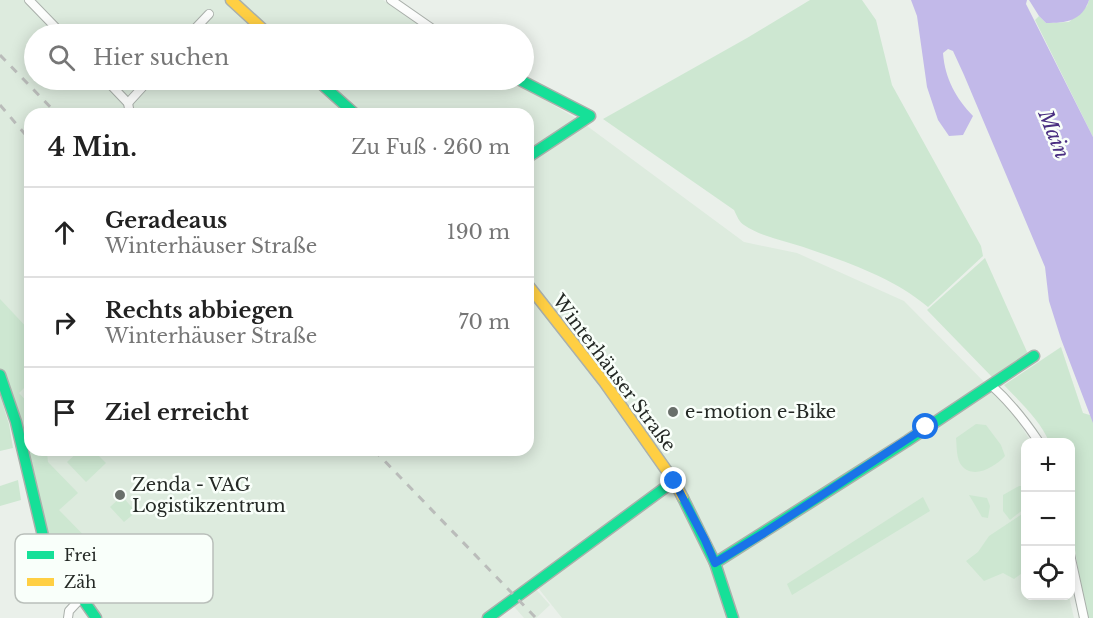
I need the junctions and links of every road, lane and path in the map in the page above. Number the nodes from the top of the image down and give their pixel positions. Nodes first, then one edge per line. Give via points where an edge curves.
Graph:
1 (29, 0) edge
2 (231, 0) edge
3 (391, 0) edge
4 (209, 14) dead end
5 (52, 24) edge
6 (200, 24) edge
7 (257, 24) edge
8 (426, 24) edge
9 (534, 87) edge
10 (116, 90) edge
11 (140, 90) edge
12 (328, 90) edge
13 (128, 103) junction
14 (129, 108) edge
15 (348, 108) edge
16 (534, 153) edge
17 (534, 293) edge
18 (1035, 356) dead end
19 (0, 375) edge
20 (991, 385) junction
21 (1036, 438) edge
22 (24, 456) edge
23 (24, 456) edge
24 (674, 481) junction
25 (43, 534) edge
26 (715, 563) junction
27 (1075, 574) edge
28 (76, 603) edge
29 (86, 603) edge
30 (68, 618) edge
31 (96, 618) edge
32 (488, 618) edge
33 (733, 618) edge
34 (1084, 618) edge

1 - 5 street
2 - 7 street
3 - 8 street
4 - 6 street
9 - 16 street via 590,116
10 - 13 street
11 - 13 street
12 - 15 street
13 - 14 street
17 - 24 street, Winterhäuser Straße via 605,383
18 - 20 street
19 - 23 street
20 - 21 street
20 - 26 street
22 - 25 street
24 - 26 street, Winterhäuser Straße
24 - 32 street
26 - 33 street, Winterhäuser Straße
27 - 34 street
28 - 30 street
29 - 31 street

